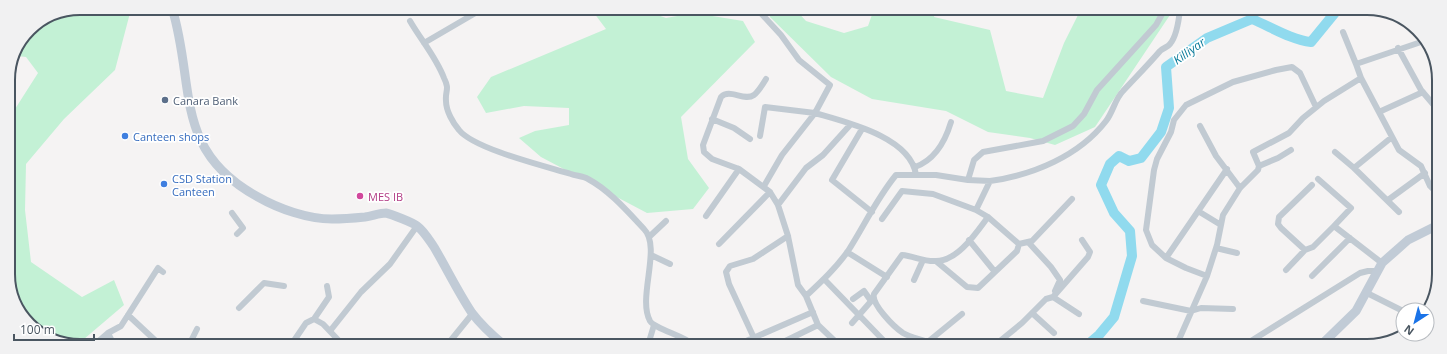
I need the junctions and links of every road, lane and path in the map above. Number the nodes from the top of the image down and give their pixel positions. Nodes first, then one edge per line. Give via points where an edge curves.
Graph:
1 (173, 15) edge
2 (472, 15) edge
3 (763, 15) edge
4 (1162, 15) edge
5 (1179, 15) edge
6 (410, 21) dead end
7 (1343, 32) dead end
8 (1420, 42) edge
9 (424, 43) junction
10 (1398, 48) junction
11 (1356, 64) junction
12 (1361, 78) junction
13 (766, 79) dead end
14 (1423, 92) junction
15 (1432, 103) edge
16 (1316, 107) junction
17 (1378, 112) junction
18 (815, 113) junction
19 (712, 119) junction
20 (951, 122) dead end
21 (851, 124) junction
22 (1200, 126) dead end
23 (862, 129) junction
24 (760, 136) dead end
25 (1392, 137) junction
26 (750, 139) dead end
27 (1291, 150) dead end
28 (1335, 152) dead end
29 (1259, 166) junction
30 (915, 167) junction
31 (1354, 168) junction
32 (739, 169) junction
33 (1227, 169) junction
34 (1425, 173) junction
35 (916, 175) junction
36 (1318, 179) dead end
37 (968, 180) junction
38 (990, 181) junction
39 (1312, 185) dead end
40 (764, 186) junction
41 (1432, 186) edge
42 (1240, 188) junction
43 (770, 192) junction
44 (1072, 199) dead end
45 (1388, 200) junction
46 (778, 205) junction
47 (976, 210) junction
48 (1198, 211) junction
49 (872, 212) junction
50 (1399, 212) dead end
51 (232, 213) dead end
52 (706, 216) dead end
53 (988, 216) junction
54 (882, 219) dead end
55 (666, 221) dead end
56 (1221, 225) junction
57 (417, 226) junction
58 (1334, 226) junction
59 (1432, 229) edge
60 (237, 234) dead end
61 (788, 236) junction
62 (649, 237) junction
63 (1350, 238) junction
64 (969, 240) junction
65 (1082, 240) dead end
66 (1032, 241) junction
67 (719, 244) dead end
68 (1019, 244) junction
69 (1216, 248) junction
70 (1305, 250) junction
71 (847, 252) junction
72 (1237, 253) dead end
73 (651, 255) junction
74 (1166, 258) junction
75 (923, 260) junction
76 (937, 262) junction
77 (670, 264) dead end
78 (1380, 267) junction
79 (1286, 270) dead end
80 (163, 272) dead end
81 (995, 272) junction
82 (1207, 276) junction
83 (1312, 276) dead end
84 (887, 277) junction
85 (824, 279) junction
86 (914, 280) dead end
87 (284, 286) dead end
88 (327, 286) dead end
89 (1367, 293) junction
90 (806, 296) junction
91 (1056, 298) junction
92 (853, 299) dead end
93 (872, 300) junction
94 (1143, 301) dead end
95 (1395, 307) edge
96 (239, 308) dead end
97 (1233, 309) dead end
98 (1191, 311) junction
99 (812, 312) junction
100 (473, 313) junction
101 (1032, 313) junction
102 (962, 314) dead end
103 (1079, 314) dead end
104 (128, 315) junction
105 (859, 315) junction
106 (314, 319) junction
107 (852, 323) dead end
108 (654, 325) junction
109 (818, 325) junction
110 (196, 329) dead end
111 (330, 331) junction
112 (1054, 333) dead end
113 (108, 334) junction
114 (754, 338) joint
115 (102, 339) edge
116 (111, 339) edge
117 (154, 339) edge
118 (192, 339) edge
119 (295, 339) edge
120 (337, 339) edge
121 (452, 339) edge
122 (496, 339) edge
123 (650, 339) edge
124 (684, 339) edge
125 (789, 339) edge
126 (833, 339) edge
127 (882, 339) edge
128 (916, 339) edge
129 (931, 339) edge
130 (1003, 339) edge
131 (1179, 339) edge
132 (1254, 339) edge
133 (1327, 339) edge

1 - 57 main road via 196,131 213,161 241,188 274,206 307,217 332,219 387,213
2 - 9 street
3 - 18 street via 799,60 830,85
4 - 37 street via 1156,25 1097,90 1084,114 1073,126 1043,141 983,152 974,160
5 - 38 street via 1171,44 1162,50 1121,93 1107,120 1085,144 1060,160 1011,178
6 - 9 street
7 - 11 street
8 - 10 street
9 - 62 street via 448,87 446,106 454,123 465,136 482,146 588,178 607,192
10 - 11 street
10 - 14 street
11 - 12 street
12 - 16 street
12 - 17 street
13 - 19 street via 753,96 724,94
14 - 15 street
14 - 17 street
16 - 29 street via 1289,133 1253,152
16 - 74 street via 1300,73 1292,68 1233,82 1182,109 1157,159 1147,217 1146,230 1152,244
17 - 25 street
18 - 21 street
18 - 24 street via 765,107
18 - 40 street via 782,155
19 - 26 street via 734,128
19 - 32 street via 703,145 704,152 712,159
20 - 30 street via 936,154 926,163
21 - 23 street
21 - 46 street via 824,155 806,168
22 - 33 street via 1216,156
23 - 30 street via 895,144 906,153
23 - 49 street via 832,180
25 - 31 street
25 - 34 street via 1400,150 1417,162
27 - 29 street
28 - 31 street
29 - 42 street
30 - 35 street
31 - 45 street
32 - 40 street
32 - 52 street
33 - 42 street
33 - 48 street
34 - 41 street
34 - 45 street
35 - 37 street
35 - 49 street via 896,175
36 - 58 street via 1351,208
37 - 38 street
38 - 47 street
39 - 70 street via 1281,214 1278,220 1281,228
40 - 43 street
42 - 56 street via 1226,209
43 - 46 street
43 - 67 street
44 - 66 street
45 - 50 street
46 - 61 street
47 - 53 street
47 - 54 street via 933,194 902,191
48 - 56 street
48 - 74 street
49 - 71 street
51 - 60 street via 243,228
53 - 64 street
53 - 68 street
55 - 62 street
56 - 69 street
57 - 100 main road via 428,238
57 - 111 street via 390,264 361,292
58 - 63 street
58 - 70 street via 1312,247
59 - 78 main road via 1408,240
61 - 90 street via 798,285
61 - 114 street via 753,258 730,266 726,272
62 - 73 street
63 - 78 street
63 - 83 street
64 - 76 street via 952,256
64 - 81 street
65 - 91 street via 1090,252 1088,257
66 - 68 street
66 - 91 street via 1060,280
68 - 81 street via 1017,251
69 - 72 street
69 - 82 street
70 - 79 street
71 - 84 street
71 - 85 street
73 - 77 street
73 - 108 street via 647,283 650,320
74 - 82 street
75 - 76 street
75 - 84 street via 902,255
75 - 86 street
76 - 81 street via 967,287 978,288
78 - 89 main road
78 - 132 street via 1360,273
80 - 104 street via 158,268
82 - 98 street
84 - 93 street
85 - 90 street
85 - 105 street
87 - 96 street via 264,283
88 - 106 street via 329,297
89 - 95 street
89 - 133 main road via 1356,311
90 - 99 street
91 - 101 street via 1046,299
91 - 103 street
92 - 93 street via 864,291
93 - 105 street
93 - 128 street via 898,329
94 - 98 street
97 - 98 street via 1201,308
98 - 131 street
99 - 109 street
99 - 114 street
100 - 121 street
100 - 122 main road
101 - 112 street
101 - 130 street
102 - 129 street
104 - 113 street via 121,326
104 - 117 street
105 - 107 street
105 - 127 street
106 - 111 street
106 - 119 street via 306,323
108 - 123 street
108 - 124 street
109 - 125 street
109 - 126 street
110 - 118 street
111 - 120 street
113 - 115 street
113 - 116 street

